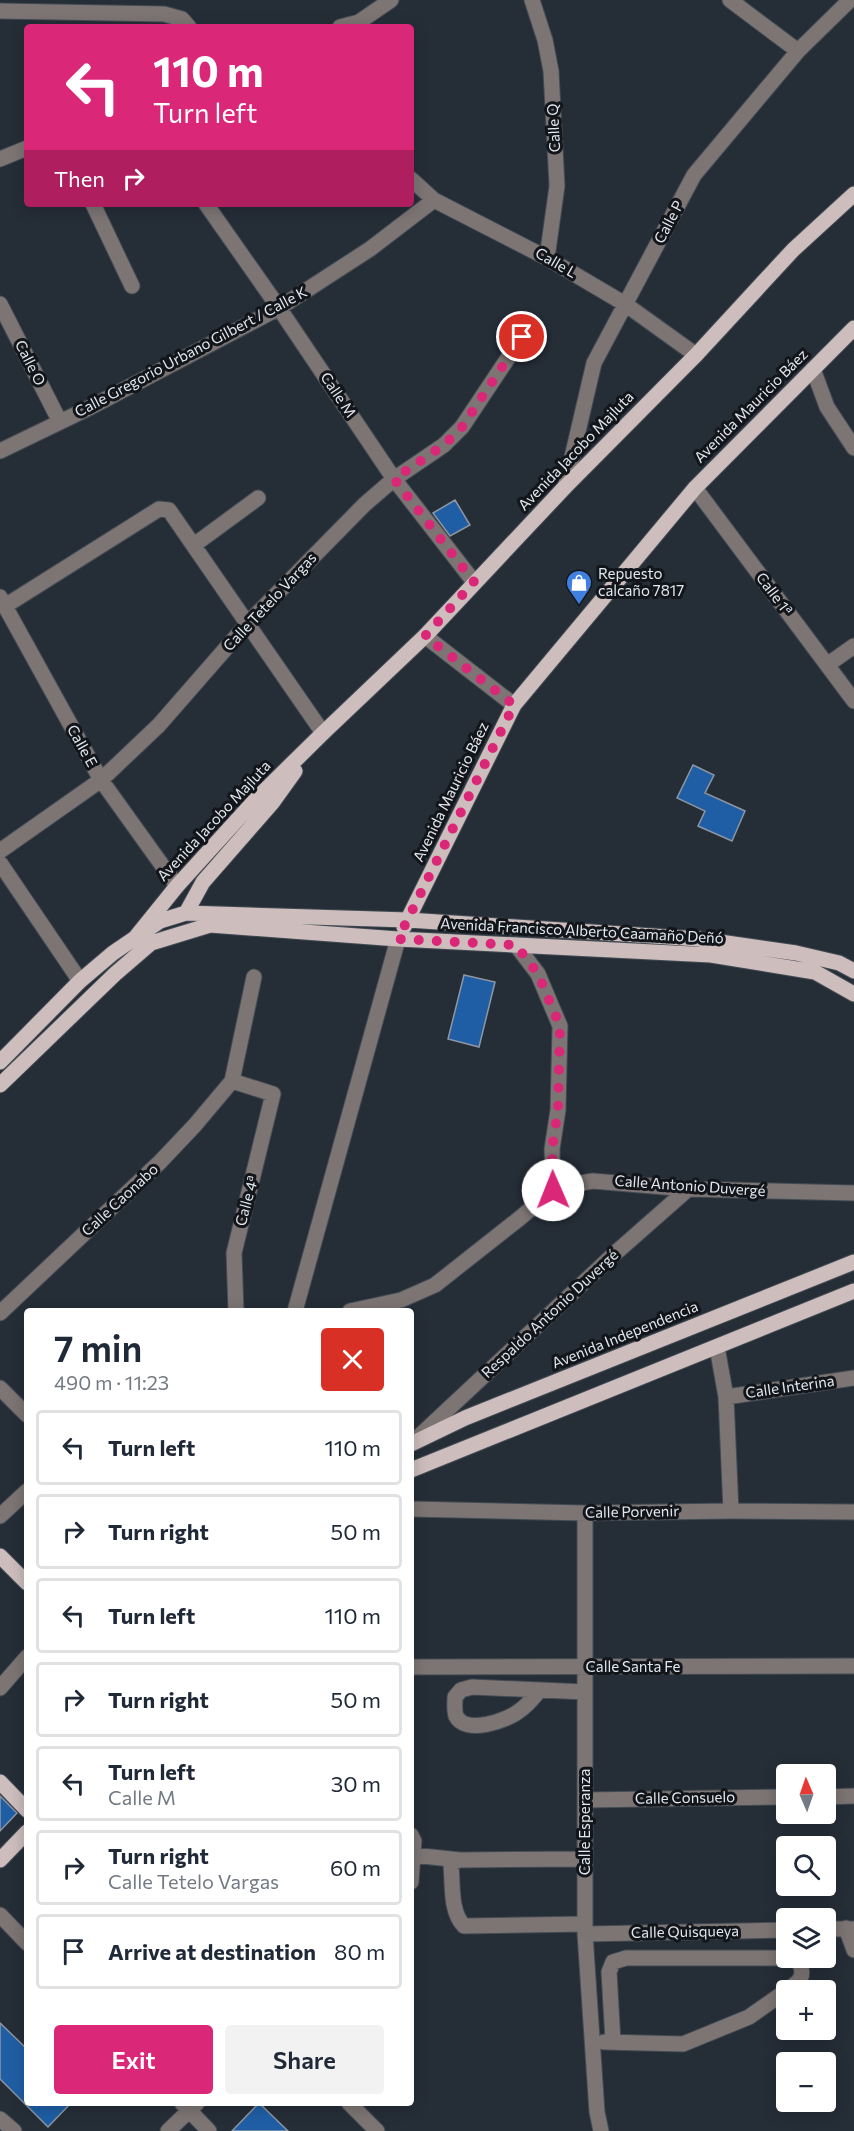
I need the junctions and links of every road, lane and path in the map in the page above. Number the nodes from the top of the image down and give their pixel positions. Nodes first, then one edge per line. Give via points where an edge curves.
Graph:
1 (391, 0) edge
2 (532, 0) edge
3 (730, 0) edge
4 (849, 0) edge
5 (74, 6) edge
6 (0, 11) edge
7 (187, 24) edge
8 (351, 24) edge
9 (798, 51) junction
10 (24, 149) edge
11 (0, 159) edge
12 (414, 182) edge
13 (854, 194) edge
14 (434, 200) junction
15 (94, 207) edge
16 (208, 207) edge
17 (548, 258) junction
18 (132, 286) dead end
19 (0, 304) edge
20 (625, 304) junction
21 (279, 308) junction
22 (854, 328) edge
23 (522, 337) dead end
24 (696, 355) junction
25 (813, 369) junction
26 (60, 422) junction
27 (854, 448) edge
28 (0, 451) edge
29 (394, 479) junction
30 (565, 487) junction
31 (695, 488) junction
32 (258, 498) dead end
33 (194, 545) junction
34 (474, 582) junction
35 (2, 602) edge
36 (248, 623) junction
37 (425, 636) junction
38 (854, 646) edge
39 (827, 665) junction
40 (854, 701) edge
41 (514, 705) junction
42 (323, 733) junction
43 (101, 780) junction
44 (0, 851) edge
45 (0, 863) edge
46 (177, 886) junction
47 (186, 913) junction
48 (408, 920) junction
49 (135, 938) junction
50 (398, 939) junction
51 (516, 945) junction
52 (854, 972) edge
53 (254, 977) dead end
54 (80, 981) junction
55 (854, 994) edge
56 (0, 1062) edge
57 (232, 1081) junction
58 (0, 1086) edge
59 (688, 1189) junction
60 (553, 1190) junction
61 (854, 1193) edge
62 (854, 1262) edge
63 (854, 1292) edge
64 (236, 1308) edge
65 (296, 1308) edge
66 (364, 1308) edge
67 (0, 1313) edge
68 (717, 1347) junction
69 (854, 1378) edge
70 (0, 1388) edge
71 (726, 1397) junction
72 (24, 1412) edge
73 (414, 1441) edge
74 (414, 1442) edge
75 (414, 1469) edge
76 (24, 1494) edge
77 (414, 1509) edge
78 (731, 1510) junction
79 (854, 1512) edge
80 (585, 1513) junction
81 (0, 1516) edge
82 (0, 1556) edge
83 (24, 1580) edge
84 (24, 1660) edge
85 (854, 1666) edge
86 (414, 1667) edge
87 (585, 1667) junction
88 (0, 1688) edge
89 (539, 1691) junction
90 (585, 1692) junction
91 (0, 1782) edge
92 (854, 1796) edge
93 (776, 1797) edge
94 (836, 1797) edge
95 (585, 1800) junction
96 (24, 1807) edge
97 (24, 1835) edge
98 (414, 1855) edge
99 (585, 1859) junction
100 (0, 1860) edge
101 (460, 1860) junction
102 (0, 1915) edge
103 (850, 1928) edge
104 (585, 1929) junction
105 (776, 1930) edge
106 (24, 1940) edge
107 (854, 1950) edge
108 (799, 1980) edge
109 (776, 1999) edge
110 (592, 2042) junction
111 (612, 2042) junction
112 (190, 2106) edge
113 (352, 2106) edge
114 (0, 2118) edge
115 (599, 2130) edge
116 (14, 2131) edge
117 (168, 2131) edge
118 (209, 2131) edge
119 (377, 2131) edge

1 - 8 street
2 - 17 street, Calle Q via 551,71 557,186
3 - 9 street
4 - 9 street, Calle P
5 - 6 street
5 - 7 street via 164,14 183,19
9 - 20 street, Calle P via 694,175
10 - 11 street
12 - 14 street, Calle L
13 - 24 main road, Avenida Jacobo Majluta via 793,250
14 - 17 street, Calle L
14 - 21 street, Calle Gregorio Urbano Gilbert / Calle K via 370,249
15 - 18 street
16 - 21 street, Calle M
17 - 20 street, Calle L
19 - 26 street, Calle O
20 - 24 street, Calle L
20 - 30 street, Calle P via 594,363
21 - 26 street, Calle Gregorio Urbano Gilbert / Calle K
21 - 29 street, Calle M
22 - 25 main road, Avenida Mauricio Báez
23 - 29 street, Calle Tetelo Vargas via 462,427 444,445
24 - 30 main road, Avenida Jacobo Majluta
25 - 27 street via 827,407
25 - 31 main road, Avenida Mauricio Báez
26 - 28 street, Calle Gregorio Urbano Gilbert / Calle K
29 - 34 street, Calle M
29 - 36 street, Calle Tetelo Vargas
30 - 34 main road, Avenida Jacobo Majluta
31 - 39 street, Calle 1ª
31 - 41 main road, Avenida Mauricio Báez
32 - 33 street
33 - 35 street via 169,510 159,509
33 - 36 street
34 - 37 main road, Avenida Jacobo Majluta
35 - 43 street, Calle E
36 - 42 street
36 - 43 street, Calle Tetelo Vargas via 159,725
37 - 41 street
37 - 42 main road, Avenida Jacobo Majluta
38 - 39 street
39 - 40 street, Calle 1ª
41 - 48 main road, Avenida Mauricio Báez
42 - 46 main road, Avenida Jacobo Majluta
42 - 47 main road, Avenida Jacobo Majluta via 272,803 203,882
43 - 44 street, Calle Tetelo Vargas
43 - 46 street, Calle E
45 - 54 street
46 - 49 main road, Avenida Jacobo Majluta
47 - 48 main road, Avenida Francisco Alberto Caamaño Deñó
47 - 49 main road, Avenida Francisco Alberto Caamaño Deñó via 160,921
48 - 50 main road, Avenida Mauricio Báez
48 - 52 main road, Avenida Francisco Alberto Caamaño Deñó via 699,939 796,953 839,963
49 - 54 main road, Avenida Francisco Alberto Caamaño Deñó
50 - 51 main road, Avenida Francisco Alberto Caamaño Deñó
50 - 58 main road, Avenida Francisco Alberto Caamaño Deñó via 210,925 151,943
50 - 65 street, Avenida Mauricio Báez
51 - 55 main road, Avenida Francisco Alberto Caamaño Deñó via 711,955 815,972
51 - 60 street via 538,974 560,1026
53 - 57 street
54 - 56 main road, Avenida Francisco Alberto Caamaño Deñó
57 - 64 street, Calle 4ª via 273,1093 234,1253
57 - 67 street, Calle Caonabo via 160,1162
59 - 60 street, Calle Antonio Duvergé via 593,1181
59 - 61 street, Calle Antonio Duvergé
59 - 73 street, Respaldo Antonio Duvergé
60 - 66 street, Calle Antonio Duvergé via 435,1286 401,1300
62 - 74 main road, Avenida Independencia
63 - 68 main road
68 - 71 street
68 - 75 main road
69 - 71 street, Calle Interina
70 - 72 street
71 - 78 street
76 - 81 street
77 - 80 street, Calle Porvenir
78 - 79 street, Calle Porvenir
78 - 80 street, Calle Porvenir
80 - 87 street, Calle Esperanza
82 - 83 main road
84 - 88 street
85 - 87 street, Calle Santa Fe
86 - 87 street, Calle Santa Fe
87 - 90 street, Calle Esperanza
89 - 89 street via 472,1687 461,1690 455,1697 456,1715 468,1726 496,1722 518,1712
89 - 90 street
90 - 95 street, Calle Esperanza
91 - 96 main road
92 - 94 street
93 - 95 street, Calle Consuelo
95 - 99 street, Calle Esperanza
97 - 100 main road
98 - 101 street
99 - 101 street
99 - 104 street, Calle Esperanza
101 - 104 street, Calle Quisqueya via 451,1866 455,1907 464,1926
102 - 106 street
103 - 107 street
104 - 105 street, Calle Quisqueya
104 - 110 street, Calle Esperanza
108 - 111 street via 803,1970 798,1960 789,1958 626,1958 613,1962 609,1972
109 - 111 street via 749,2017 683,2044
110 - 111 street
110 - 115 street, Calle Esperanza
112 - 117 street
112 - 118 street
113 - 119 street
114 - 116 street

